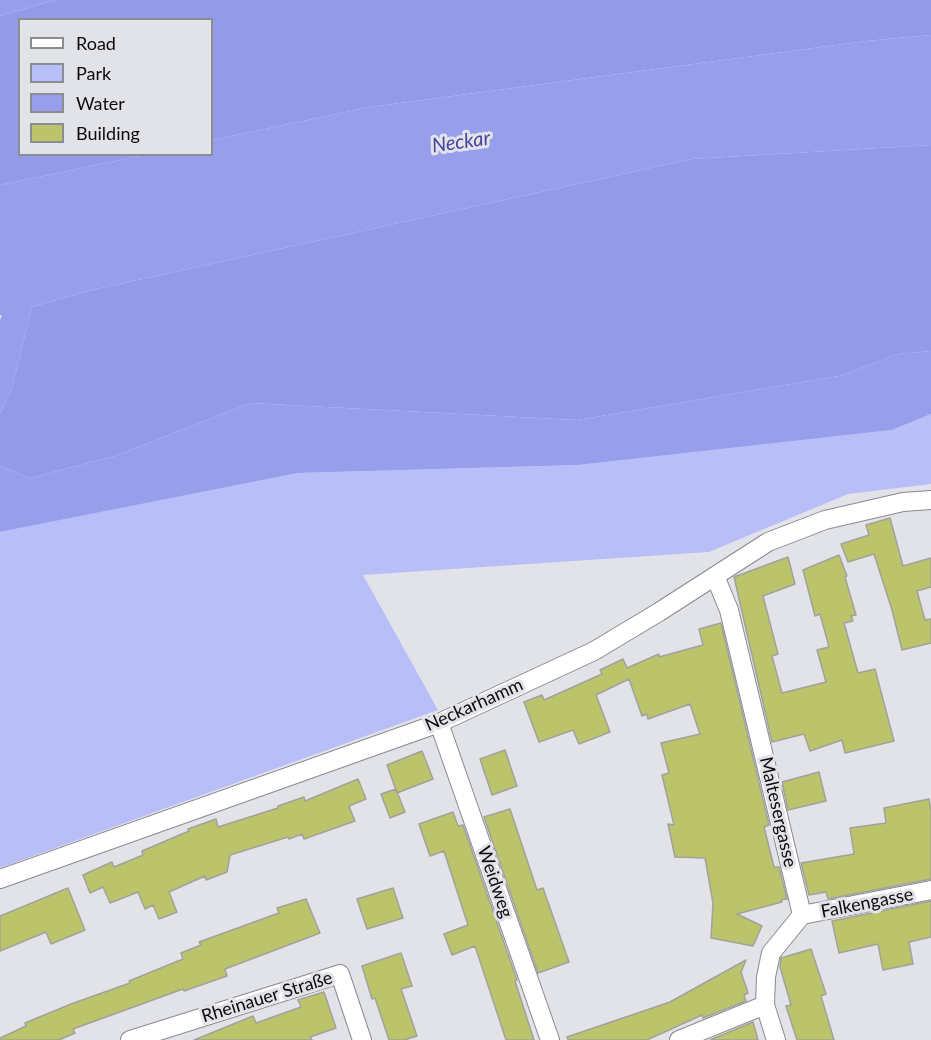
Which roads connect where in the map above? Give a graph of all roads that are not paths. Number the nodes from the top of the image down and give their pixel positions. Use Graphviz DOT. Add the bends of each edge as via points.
graph roads {
  1 [pos="931,500"];
  2 [pos="715,576"];
  3 [pos="439,723"];
  4 [pos="0,879"];
  5 [pos="931,890"];
  6 [pos="802,915"];
  7 [pos="765,1005"];
  8 [pos="130,1040"];
  9 [pos="362,1040"];
  10 [pos="550,1040"];
  11 [pos="679,1040"];
  12 [pos="776,1040"];
  1 -- 2 [label="street, Neckarhamm" via="903,502 825,520 768,543"];
  2 -- 3 [label="street, Neckarhamm" via="594,651"];
  2 -- 6 [label="street, Maltesergasse" via="729,610"];
  3 -- 4 [label="street, Neckarhamm"];
  3 -- 10 [label="street, Weidweg"];
  5 -- 6 [label="street, Falkengasse"];
  6 -- 7 [label="street" via="771,953"];
  7 -- 11 [label="street"];
  7 -- 12 [label="street"];
  8 -- 9 [label="street, Rheinauer Straße" via="339,974"];
}
